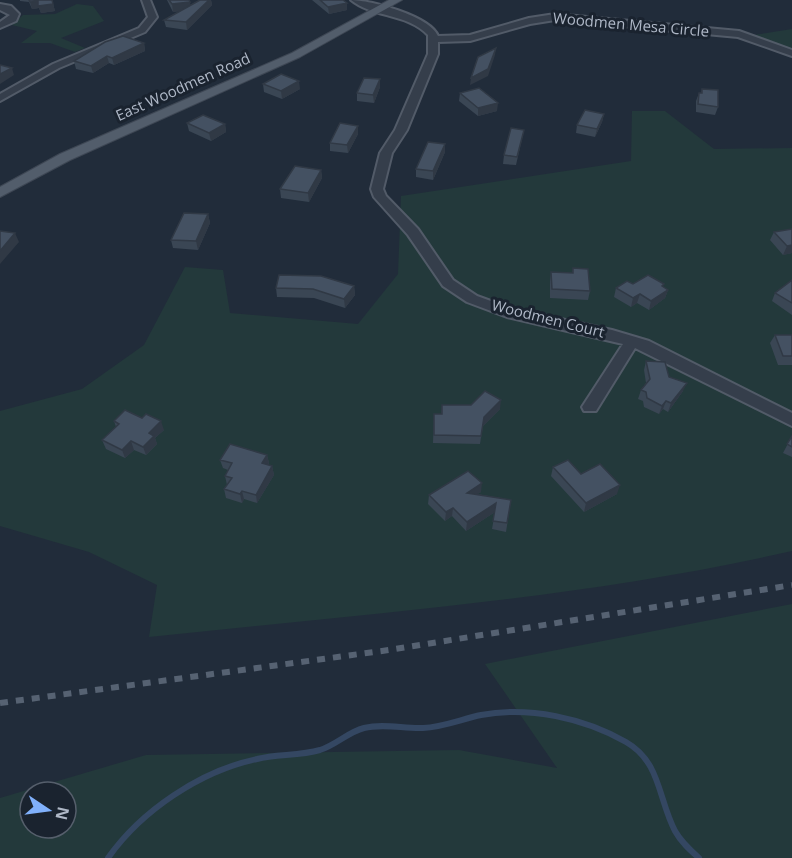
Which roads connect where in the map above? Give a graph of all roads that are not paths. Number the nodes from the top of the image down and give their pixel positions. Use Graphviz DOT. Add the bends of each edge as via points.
graph roads {
  1 [pos="146,0"];
  2 [pos="355,0"];
  3 [pos="397,0"];
  4 [pos="1,3"];
  5 [pos="379,10"];
  6 [pos="0,25"];
  7 [pos="435,39"];
  8 [pos="792,53"];
  9 [pos="0,98"];
  10 [pos="0,194"];
  11 [pos="632,341"];
  12 [pos="590,407"];
  13 [pos="792,420"];
  1 -- 9 [label="street" via="153,17 142,30 56,66"];
  2 -- 5 [label="street"];
  3 -- 5 [label="main road, East Woodmen Road"];
  4 -- 6 [label="street" via="15,14"];
  5 -- 7 [label="street" via="417,21"];
  5 -- 10 [label="main road, East Woodmen Road" via="277,64 65,157"];
  7 -- 8 [label="street, Woodmen Mesa Circle" via="470,39 555,17 739,34"];
  7 -- 11 [label="street, Woodmen Court" via="422,83 386,153 377,182 380,197 413,232 448,283 472,299 507,312"];
  11 -- 12 [label="street"];
  11 -- 13 [label="street, Woodmen Court"];
}
